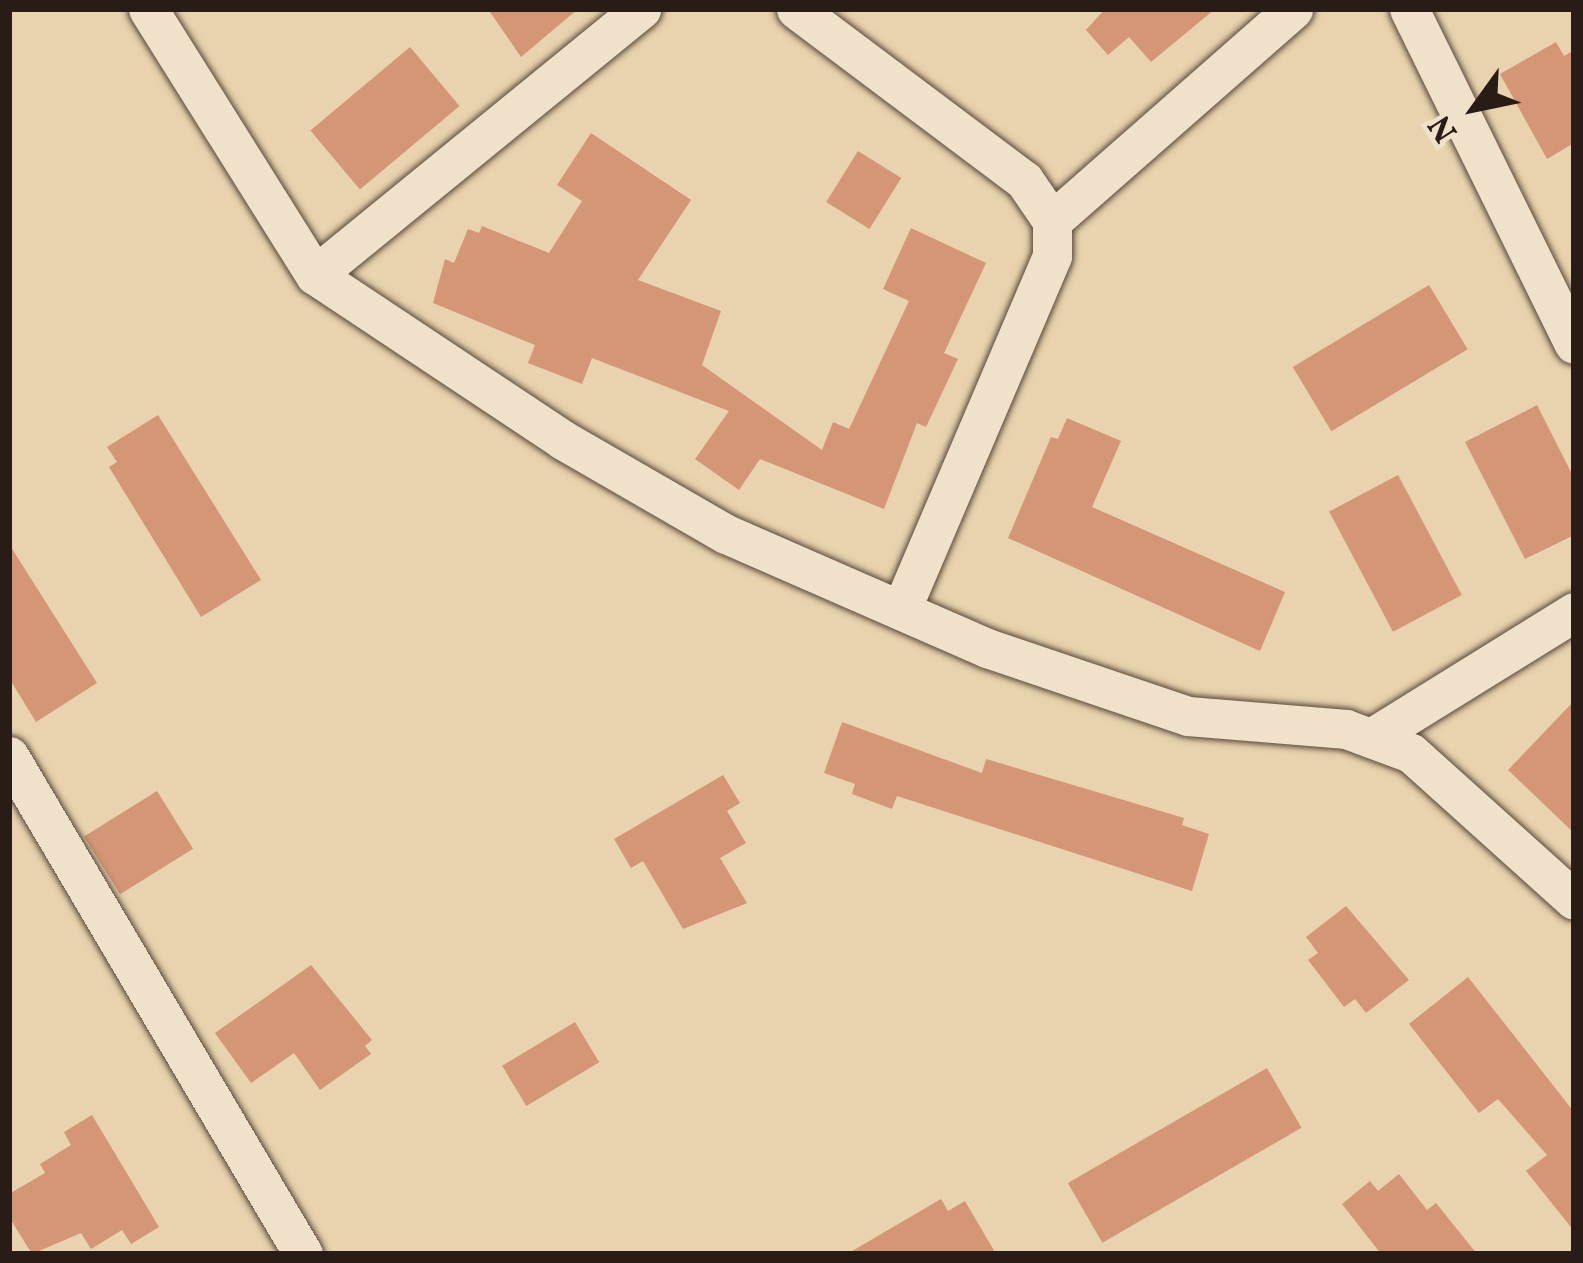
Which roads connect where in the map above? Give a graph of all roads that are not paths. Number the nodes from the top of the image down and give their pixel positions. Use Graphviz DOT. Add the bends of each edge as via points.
graph roads {
  1 [pos="148,9"];
  2 [pos="641,9"];
  3 [pos="796,9"];
  4 [pos="1293,9"];
  5 [pos="1409,9"];
  6 [pos="1052,221"];
  7 [pos="315,275"];
  8 [pos="1574,344"];
  9 [pos="901,610"];
  10 [pos="1574,612"];
  11 [pos="1371,738"];
  12 [pos="9,756"];
  13 [pos="1574,900"];
  14 [pos="303,1254"];
  1 -- 7 [label="street"];
  2 -- 7 [label="street"];
  3 -- 6 [label="street" via="1024,180"];
  4 -- 6 [label="street"];
  5 -- 8 [label="street"];
  6 -- 9 [label="street" via="1052,256"];
  7 -- 9 [label="street" via="726,534"];
  9 -- 11 [label="street" via="1188,716 1346,728"];
  10 -- 11 [label="street"];
  11 -- 13 [label="street" via="1411,753"];
  12 -- 14 [label="street"];
}
